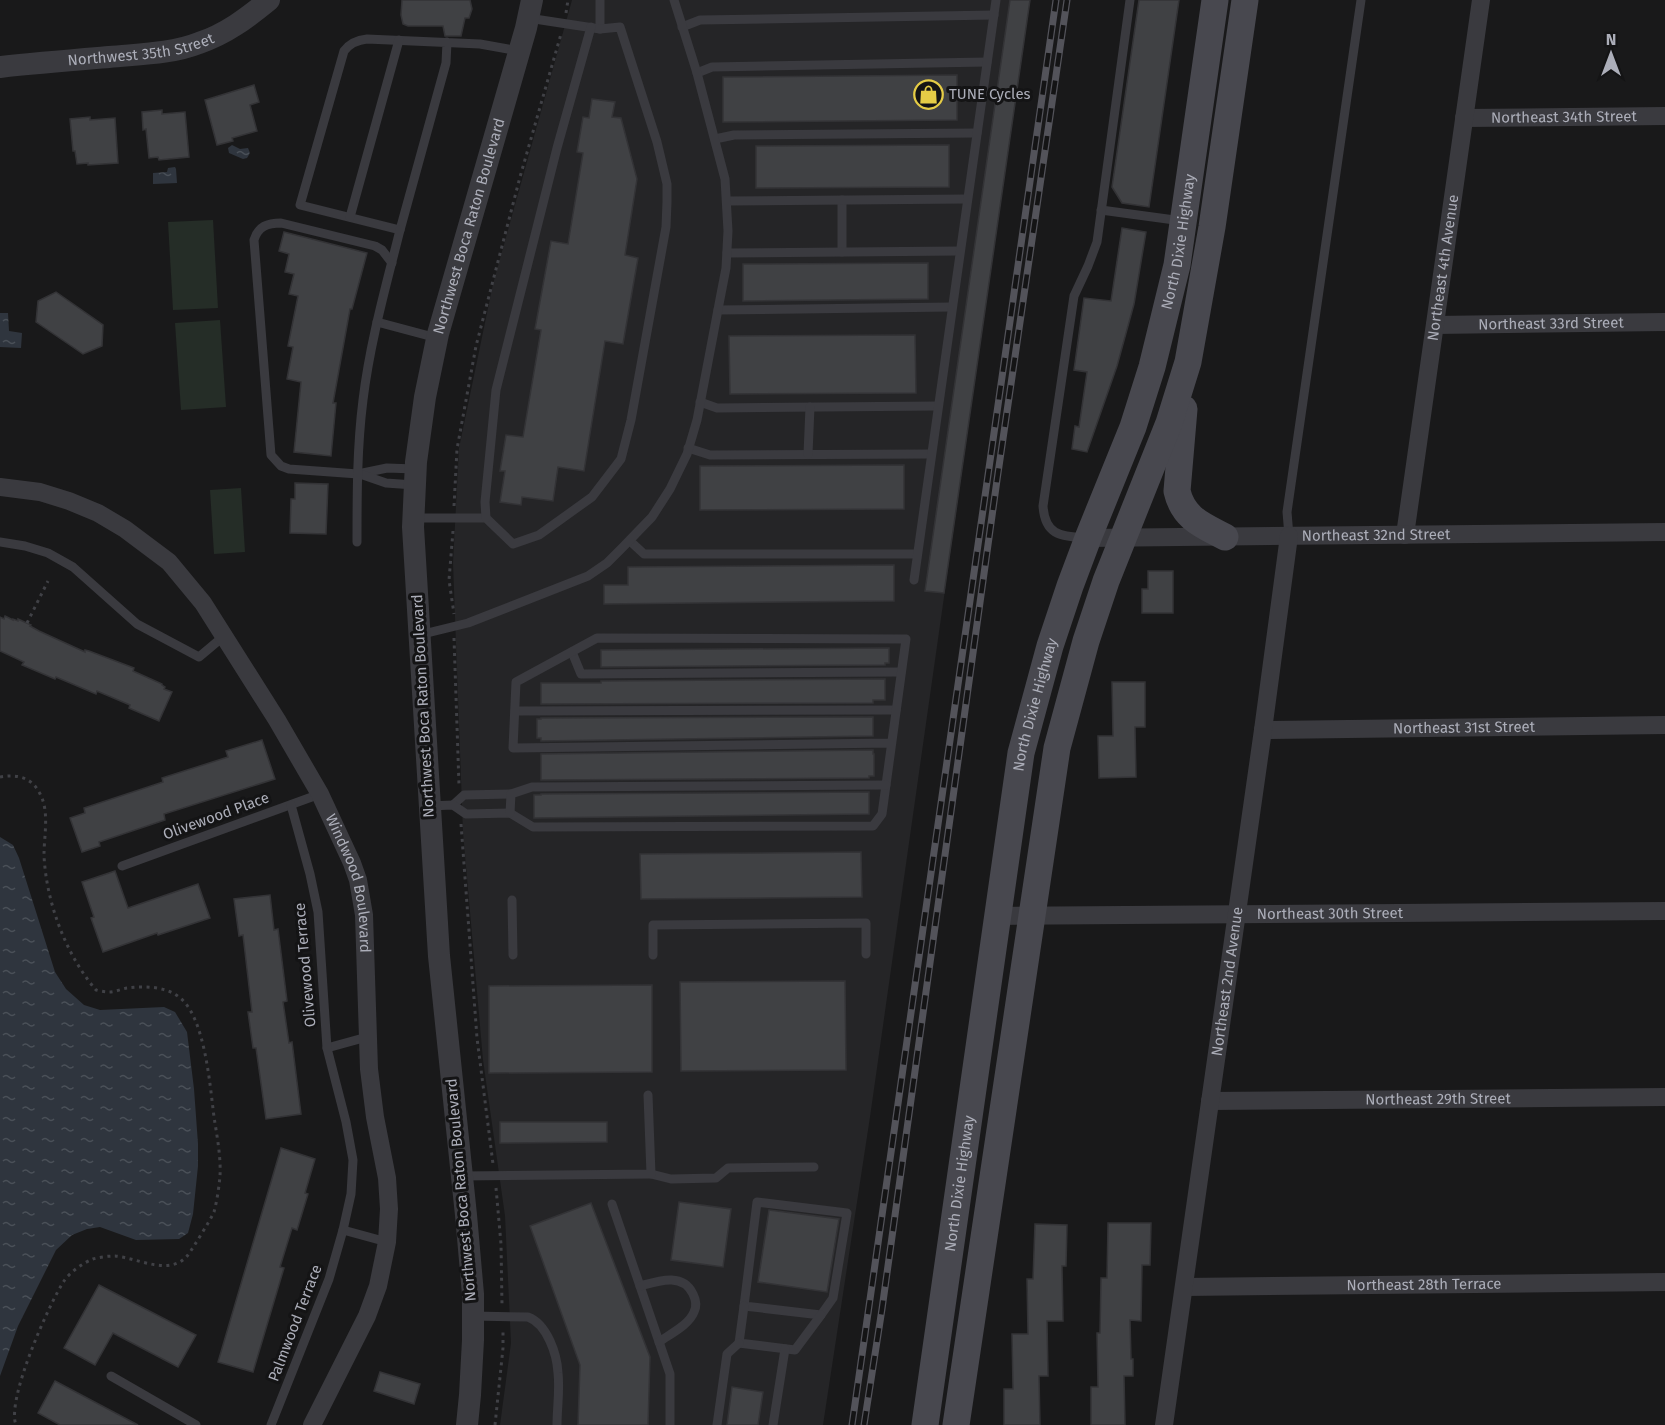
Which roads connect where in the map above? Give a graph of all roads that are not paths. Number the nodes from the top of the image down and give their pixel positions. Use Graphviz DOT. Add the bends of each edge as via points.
graph roads {
  1 [pos="269,0"];
  2 [pos="600,0"];
  3 [pos="674,0"];
  4 [pos="996,0"];
  5 [pos="1130,0"];
  6 [pos="1215,0"];
  7 [pos="1245,0"];
  8 [pos="1360,0"];
  9 [pos="1481,0"];
  10 [pos="530,9"];
  11 [pos="994,15"];
  12 [pos="682,27"];
  13 [pos="595,28"];
  14 [pos="399,40"];
  15 [pos="447,42"];
  16 [pos="519,51"];
  17 [pos="987,62"];
  18 [pos="0,67"];
  19 [pos="697,73"];
  20 [pos="1665,116"];
  21 [pos="1464,118"];
  22 [pos="977,133"];
  23 [pos="715,139"];
  24 [pos="842,200"];
  25 [pos="967,200"];
  26 [pos="727,201"];
  27 [pos="1101,210"];
  28 [pos="350,218"];
  29 [pos="1183,221"];
  30 [pos="400,230"];
  31 [pos="960,251"];
  32 [pos="842,252"];
  33 [pos="727,253"];
  34 [pos="392,263"];
  35 [pos="952,307"];
  36 [pos="718,310"];
  37 [pos="377,322"];
  38 [pos="1665,322"];
  39 [pos="1435,325"];
  40 [pos="437,338"];
  41 [pos="1188,362"];
  42 [pos="700,402"];
  43 [pos="938,406"];
  44 [pos="810,407"];
  45 [pos="688,448"];
  46 [pos="808,454"];
  47 [pos="931,454"];
  48 [pos="357,474"];
  49 [pos="416,477"];
  50 [pos="0,487"];
  51 [pos="413,518"];
  52 [pos="486,518"];
  53 [pos="1665,532"];
  54 [pos="1405,535"];
  55 [pos="1289,536"];
  56 [pos="1224,537"];
  57 [pos="1088,538"];
  58 [pos="1122,538"];
  59 [pos="630,541"];
  60 [pos="0,542"];
  61 [pos="357,542"];
  62 [pos="917,554"];
  63 [pos="914,580"];
  64 [pos="419,635"];
  65 [pos="224,636"];
  66 [pos="572,652"];
  67 [pos="901,672"];
  68 [pos="896,710"];
  69 [pos="514,711"];
  70 [pos="1665,725"];
  71 [pos="1263,730"];
  72 [pos="891,743"];
  73 [pos="886,785"];
  74 [pos="320,794"];
  75 [pos="511,794"];
  76 [pos="291,804"];
  77 [pos="458,804"];
  78 [pos="429,806"];
  79 [pos="510,813"];
  80 [pos="122,866"];
  81 [pos="512,900"];
  82 [pos="1665,911"];
  83 [pos="1237,915"];
  84 [pos="996,916"];
  85 [pos="1032,917"];
  86 [pos="866,954"];
  87 [pos="513,955"];
  88 [pos="652,955"];
  89 [pos="367,1037"];
  90 [pos="327,1048"];
  91 [pos="648,1095"];
  92 [pos="1665,1097"];
  93 [pos="1210,1101"];
  94 [pos="814,1167"];
  95 [pos="651,1174"];
  96 [pos="462,1176"];
  97 [pos="612,1204"];
  98 [pos="343,1230"];
  99 [pos="387,1242"];
  100 [pos="1665,1282"];
  101 [pos="640,1286"];
  102 [pos="1184,1287"];
  103 [pos="744,1306"];
  104 [pos="821,1315"];
  105 [pos="472,1316"];
  106 [pos="659,1342"];
  107 [pos="739,1343"];
  108 [pos="785,1349"];
  109 [pos="111,1376"];
  110 [pos="196,1425"];
  111 [pos="271,1425"];
  112 [pos="312,1425"];
  113 [pos="467,1425"];
  114 [pos="557,1425"];
  115 [pos="670,1425"];
  116 [pos="717,1425"];
  117 [pos="772,1425"];
  118 [pos="924,1425"];
  119 [pos="956,1425"];
  120 [pos="1164,1425"];
  1 -- 18 [label="street, Northwest 35th Street" via="232,29 186,48"];
  2 -- 13 [label="lane"];
  3 -- 12 [label="lane"];
  4 -- 11 [label="lane"];
  5 -- 27 [label="lane"];
  6 -- 29 [label="main road, North Dixie Highway"];
  7 -- 41 [label="main road, North Dixie Highway"];
  8 -- 55 [label="lane" via="1287,512"];
  9 -- 21 [label="street, Northeast 4th Avenue"];
  10 -- 13 [label="lane" via="564,24"];
  10 -- 16 [label="street, Northwest Boca Raton Boulevard"];
  11 -- 12 [label="lane" via="700,20"];
  11 -- 17 [label="lane"];
  12 -- 19 [label="lane"];
  13 -- 52 [label="lane" via="557,148 496,390"];
  13 -- 52 [label="lane" via="620,27 667,184 666,226 631,420 621,459 592,497 539,535 513,544"];
  14 -- 15 [label="lane"];
  14 -- 28 [label="lane"];
  14 -- 28 [label="lane" via="359,40 344,51 300,205"];
  15 -- 16 [label="lane"];
  15 -- 30 [label="lane" via="446,63"];
  16 -- 40 [label="street, Northwest Boca Raton Boulevard"];
  17 -- 19 [label="lane" via="712,67"];
  17 -- 22 [label="lane"];
  19 -- 23 [label="lane"];
  20 -- 21 [label="street, Northeast 34th Street"];
  21 -- 39 [label="street, Northeast 4th Avenue"];
  22 -- 23 [label="lane" via="734,135"];
  22 -- 25 [label="lane"];
  23 -- 26 [label="lane"];
  24 -- 25 [label="lane"];
  24 -- 26 [label="lane"];
  24 -- 32 [label="lane"];
  25 -- 31 [label="lane"];
  26 -- 33 [label="lane"];
  27 -- 29 [label="lane"];
  27 -- 57 [label="lane" via="1097,242 1074,296 1043,506 1050,528 1066,536"];
  28 -- 30 [label="lane"];
  29 -- 57 [label="main road, North Dixie Highway" via="1177,265 1152,367 1133,427"];
  30 -- 34 [label="lane"];
  31 -- 32 [label="lane"];
  31 -- 35 [label="lane"];
  32 -- 33 [label="lane"];
  33 -- 36 [label="lane"];
  34 -- 37 [label="lane"];
  34 -- 48 [label="lane" via="375,246 281,223 263,226 254,240 271,455 290,470"];
  35 -- 36 [label="lane"];
  35 -- 43 [label="lane"];
  36 -- 42 [label="lane"];
  37 -- 40 [label="lane"];
  37 -- 48 [label="lane" via="363,399"];
  38 -- 39 [label="street, Northeast 33rd Street"];
  39 -- 54 [label="street, Northeast 4th Avenue"];
  40 -- 49 [label="street, Northwest Boca Raton Boulevard" via="424,397"];
  41 -- 56 [label="main road" via="1179,502 1200,525"];
  41 -- 58 [label="main road, North Dixie Highway" via="1169,423"];
  42 -- 44 [label="lane" via="717,408"];
  42 -- 45 [label="lane"];
  43 -- 44 [label="lane"];
  43 -- 47 [label="lane"];
  44 -- 46 [label="lane"];
  45 -- 46 [label="lane" via="710,455"];
  45 -- 59 [label="lane" via="670,489"];
  46 -- 47 [label="lane"];
  47 -- 62 [label="lane"];
  48 -- 49 [label="lane" via="386,483"];
  48 -- 49 [label="lane" via="387,468"];
  48 -- 61 [label="lane"];
  49 -- 51 [label="street, Northwest Boca Raton Boulevard"];
  50 -- 65 [label="street, Windwood Boulevard" via="40,492 69,501 125,529 169,562"];
  51 -- 52 [label="lane"];
  51 -- 64 [label="street, Northwest Boca Raton Boulevard"];
  53 -- 54 [label="street, Northeast 32nd Street"];
  54 -- 55 [label="street, Northeast 32nd Street"];
  55 -- 56 [label="street, Northeast 32nd Street"];
  55 -- 71 [label="street, Northeast 2nd Avenue"];
  56 -- 58 [label="street, Northeast 32nd Street"];
  57 -- 58 [label="street, Northeast 32nd Street"];
  57 -- 84 [label="main road, North Dixie Highway" via="1050,646 1021,753"];
  58 -- 85 [label="main road, North Dixie Highway" via="1086,641 1057,748"];
  59 -- 62 [label="lane" via="644,554"];
  59 -- 64 [label="lane" via="588,576 468,623"];
  60 -- 65 [label="lane" via="48,553 73,567 137,624 200,657"];
  62 -- 63 [label="lane"];
  64 -- 78 [label="street, Northwest Boca Raton Boulevard"];
  65 -- 74 [label="street, Windwood Boulevard"];
  66 -- 67 [label="lane" via="581,674"];
  66 -- 67 [label="lane" via="597,638 906,639"];
  66 -- 69 [label="lane" via="516,682"];
  67 -- 68 [label="lane"];
  68 -- 69 [label="lane"];
  68 -- 72 [label="lane"];
  69 -- 72 [label="lane" via="513,748"];
  70 -- 71 [label="street, Northeast 31st Street"];
  71 -- 83 [label="street, Northeast 2nd Avenue"];
  72 -- 73 [label="lane"];
  73 -- 75 [label="lane" via="532,787"];
  73 -- 79 [label="lane" via="882,814 873,826 533,827"];
  74 -- 76 [label="lane, Olivewood Place"];
  74 -- 89 [label="street, Windwood Boulevard" via="352,863 362,897"];
  75 -- 77 [label="lane" via="464,795"];
  75 -- 79 [label="lane"];
  76 -- 80 [label="lane, Olivewood Place"];
  76 -- 90 [label="lane, Olivewood Terrace" via="318,912"];
  77 -- 78 [label="lane"];
  77 -- 79 [label="lane" via="466,814"];
  78 -- 96 [label="street, Northwest Boca Raton Boulevard" via="439,956"];
  81 -- 87 [label="lane"];
  82 -- 83 [label="street, Northeast 30th Street"];
  83 -- 85 [label="street, Northeast 30th Street"];
  83 -- 93 [label="street, Northeast 2nd Avenue"];
  84 -- 85 [label="street, Northeast 30th Street"];
  84 -- 118 [label="main road, North Dixie Highway"];
  85 -- 119 [label="main road, North Dixie Highway"];
  86 -- 88 [label="lane" via="866,923 653,925"];
  89 -- 90 [label="lane"];
  89 -- 99 [label="street, Windwood Boulevard" via="375,1117 387,1178"];
  90 -- 98 [label="lane, Palmwood Terrace" via="353,1160"];
  91 -- 95 [label="lane"];
  92 -- 93 [label="street, Northeast 29th Street"];
  93 -- 102 [label="street, Northeast 2nd Avenue"];
  94 -- 95 [label="lane" via="728,1168 716,1178 671,1179"];
  95 -- 96 [label="lane"];
  96 -- 105 [label="street, Northwest Boca Raton Boulevard"];
  97 -- 101 [label="lane"];
  98 -- 99 [label="lane"];
  98 -- 111 [label="lane, Palmwood Terrace" via="329,1279"];
  99 -- 112 [label="street, Windwood Boulevard" via="367,1316"];
  100 -- 102 [label="street, Northeast 28th Terrace"];
  101 -- 106 [label="lane"];
  101 -- 106 [label="lane" via="666,1279 680,1281 690,1287 696,1300 687,1322"];
  102 -- 120 [label="street, Northeast 2nd Avenue"];
  103 -- 104 [label="lane"];
  103 -- 104 [label="lane" via="757,1202 847,1214 833,1298"];
  103 -- 107 [label="lane"];
  104 -- 108 [label="lane" via="795,1350"];
  105 -- 113 [label="street, Northwest Boca Raton Boulevard"];
  105 -- 114 [label="lane" via="528,1317 547,1334 557,1362"];
  106 -- 115 [label="lane" via="670,1374"];
  107 -- 108 [label="lane"];
  107 -- 116 [label="lane" via="727,1354"];
  108 -- 117 [label="lane"];
  109 -- 110 [label="lane"];
}
